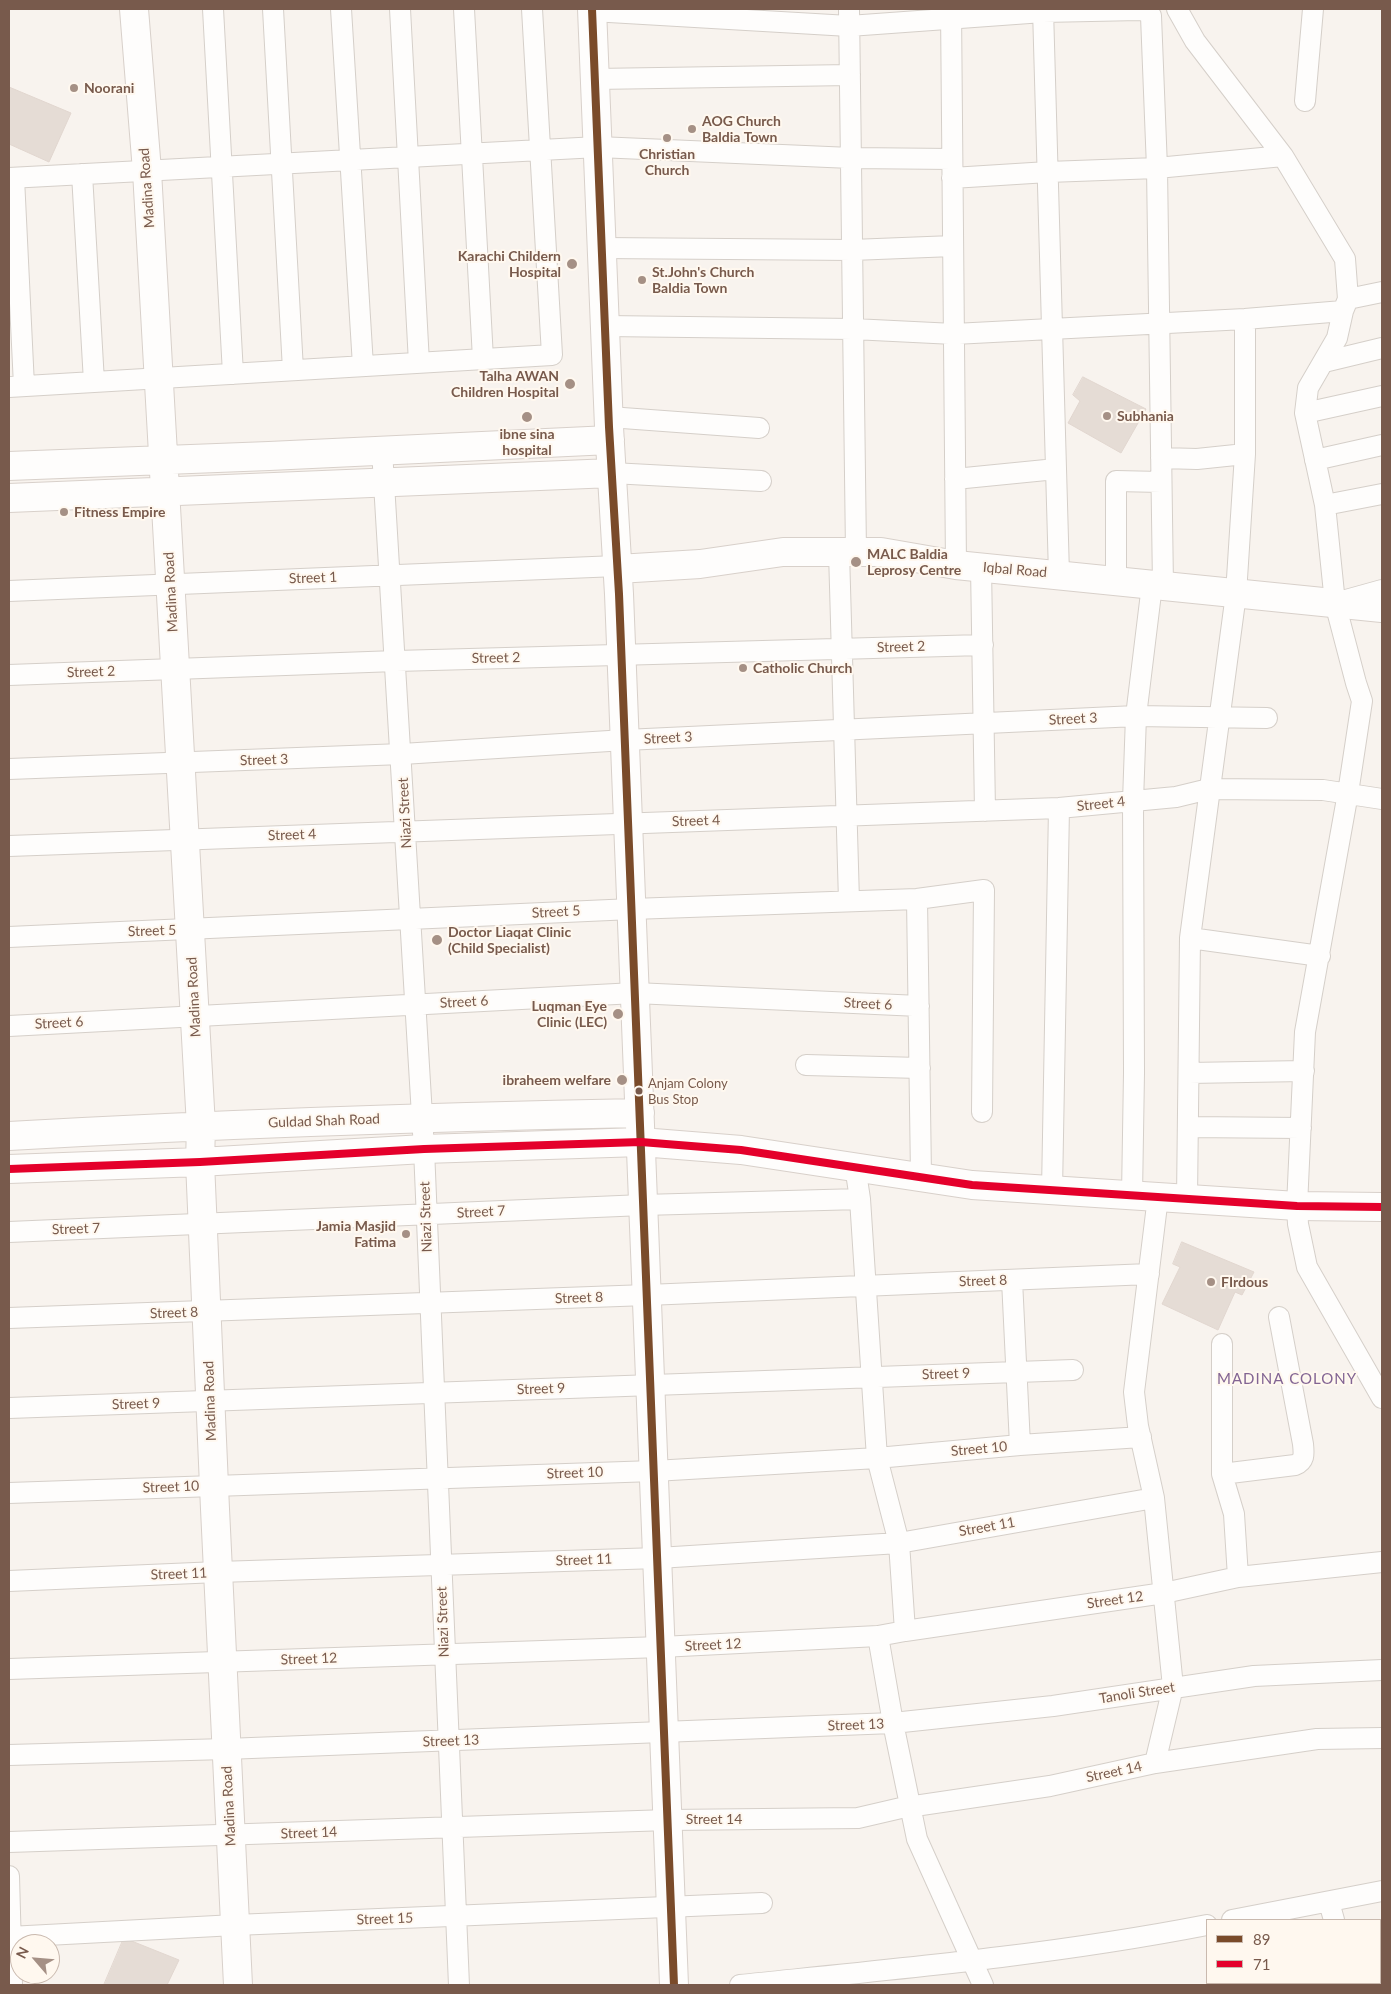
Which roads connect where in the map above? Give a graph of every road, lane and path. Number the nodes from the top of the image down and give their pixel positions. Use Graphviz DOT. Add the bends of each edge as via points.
graph roads {
  1 [pos="134,9"];
  2 [pos="213,9"];
  3 [pos="273,9"];
  4 [pos="341,9"];
  5 [pos="400,9"];
  6 [pos="464,9"];
  7 [pos="532,9"];
  8 [pos="1178,9"];
  9 [pos="1313,9"];
  10 [pos="592,10"];
  11 [pos="1043,10"];
  12 [pos="1146,10"];
  13 [pos="951,14"];
  14 [pos="849,17"];
  15 [pos="850,75"];
  16 [pos="595,79"];
  17 [pos="1304,100"];
  18 [pos="598,147"];
  19 [pos="540,150"];
  20 [pos="472,153"];
  21 [pos="1283,156"];
  22 [pos="408,157"];
  23 [pos="851,158"];
  24 [pos="350,160"];
  25 [pos="282,163"];
  26 [pos="221,167"];
  27 [pos="1157,168"];
  28 [pos="952,169"];
  29 [pos="147,171"];
  30 [pos="1048,172"];
  31 [pos="82,174"];
  32 [pos="11,178"];
  33 [pos="953,246"];
  34 [pos="602,248"];
  35 [pos="852,250"];
  36 [pos="1382,292"];
  37 [pos="1346,305"];
  38 [pos="1245,319"];
  39 [pos="1160,323"];
  40 [pos="605,326"];
  41 [pos="1052,328"];
  42 [pos="853,330"];
  43 [pos="954,334"];
  44 [pos="1382,348"];
  45 [pos="483,359"];
  46 [pos="1324,362"];
  47 [pos="419,363"];
  48 [pos="363,366"];
  49 [pos="292,370"];
  50 [pos="233,374"];
  51 [pos="158,378"];
  52 [pos="94,382"];
  53 [pos="16,386"];
  54 [pos="1382,396"];
  55 [pos="1306,413"];
  56 [pos="610,428"];
  57 [pos="759,428"];
  58 [pos="1382,445"];
  59 [pos="382,450"];
  60 [pos="1245,454"];
  61 [pos="1161,458"];
  62 [pos="163,460"];
  63 [pos="1315,460"];
  64 [pos="9,466"];
  65 [pos="1056,469"];
  66 [pos="612,473"];
  67 [pos="955,479"];
  68 [pos="761,481"];
  69 [pos="385,482"];
  70 [pos="1161,482"];
  71 [pos="166,491"];
  72 [pos="1382,494"];
  73 [pos="9,498"];
  74 [pos="1325,505"];
  75 [pos="847,552"];
  76 [pos="968,566"];
  77 [pos="618,567"];
  78 [pos="1058,574"];
  79 [pos="390,575"];
  80 [pos="1116,580"];
  81 [pos="171,584"];
  82 [pos="1157,585"];
  83 [pos="1382,590"];
  84 [pos="9,591"];
  85 [pos="1236,594"];
  86 [pos="1335,603"];
  87 [pos="1382,608"];
  88 [pos="983,645"];
  89 [pos="842,649"];
  90 [pos="621,655"];
  91 [pos="396,661"];
  92 [pos="176,669"];
  93 [pos="9,675"];
  94 [pos="1136,716"];
  95 [pos="1220,717"];
  96 [pos="1267,718"];
  97 [pos="984,724"];
  98 [pos="844,730"];
  99 [pos="625,740"];
  100 [pos="402,754"];
  101 [pos="181,762"];
  102 [pos="9,769"];
  103 [pos="1209,789"];
  104 [pos="1348,793"];
  105 [pos="1382,799"];
  106 [pos="1133,801"];
  107 [pos="1059,808"];
  108 [pos="985,811"];
  109 [pos="846,816"];
  110 [pos="628,824"];
  111 [pos="406,830"];
  112 [pos="185,839"];
  113 [pos="9,846"];
  114 [pos="917,899"];
  115 [pos="849,901"];
  116 [pos="632,909"];
  117 [pos="410,920"];
  118 [pos="190,929"];
  119 [pos="9,937"];
  120 [pos="1190,938"];
  121 [pos="1320,956"];
  122 [pos="635,993"];
  123 [pos="415,1005"];
  124 [pos="919,1006"];
  125 [pos="195,1016"];
  126 [pos="9,1026"];
  127 [pos="806,1065"];
  128 [pos="920,1068"];
  129 [pos="1304,1071"];
  130 [pos="1189,1073"];
  131 [pos="982,1112"];
  132 [pos="640,1113"];
  133 [pos="421,1118"];
  134 [pos="202,1126"];
  135 [pos="1188,1127"];
  136 [pos="1301,1128"];
  137 [pos="9,1136"];
  138 [pos="641,1142"];
  139 [pos="424,1149"];
  140 [pos="200,1162"];
  141 [pos="856,1166"];
  142 [pos="9,1169"];
  143 [pos="921,1176"];
  144 [pos="1052,1190"];
  145 [pos="1145,1196"];
  146 [pos="860,1199"];
  147 [pos="1187,1199"];
  148 [pos="643,1205"];
  149 [pos="1297,1206"];
  150 [pos="1382,1207"];
  151 [pos="426,1214"];
  152 [pos="203,1224"];
  153 [pos="9,1232"];
  154 [pos="1148,1274"];
  155 [pos="1012,1280"];
  156 [pos="865,1286"];
  157 [pos="647,1295"];
  158 [pos="430,1303"];
  159 [pos="206,1312"];
  160 [pos="1279,1317"];
  161 [pos="9,1318"];
  162 [pos="1222,1344"];
  163 [pos="1073,1370"];
  164 [pos="1016,1372"];
  165 [pos="871,1377"];
  166 [pos="651,1385"];
  167 [pos="434,1393"];
  168 [pos="1382,1398"];
  169 [pos="210,1401"];
  170 [pos="9,1408"];
  171 [pos="1141,1437"];
  172 [pos="1020,1445"];
  173 [pos="877,1458"];
  174 [pos="654,1471"];
  175 [pos="1222,1474"];
  176 [pos="437,1478"];
  177 [pos="214,1486"];
  178 [pos="9,1493"];
  179 [pos="1154,1498"];
  180 [pos="899,1543"];
  181 [pos="658,1558"];
  182 [pos="1382,1562"];
  183 [pos="441,1565"];
  184 [pos="218,1572"];
  185 [pos="1238,1577"];
  186 [pos="9,1581"];
  187 [pos="1164,1593"];
  188 [pos="905,1631"];
  189 [pos="878,1636"];
  190 [pos="661,1647"];
  191 [pos="445,1654"];
  192 [pos="222,1662"];
  193 [pos="9,1669"];
  194 [pos="1382,1670"];
  195 [pos="1173,1687"];
  196 [pos="893,1724"];
  197 [pos="665,1733"];
  198 [pos="1382,1738"];
  199 [pos="448,1741"];
  200 [pos="226,1749"];
  201 [pos="9,1755"];
  202 [pos="1155,1763"];
  203 [pos="912,1808"];
  204 [pos="668,1820"];
  205 [pos="452,1828"];
  206 [pos="230,1836"];
  207 [pos="9,1842"];
  208 [pos="9,1876"];
  209 [pos="1382,1891"];
  210 [pos="762,1903"];
  211 [pos="671,1907"];
  212 [pos="1332,1911"];
  213 [pos="456,1916"];
  214 [pos="1243,1919"];
  215 [pos="235,1925"];
  216 [pos="1206,1925"];
  217 [pos="60,1934"];
  218 [pos="10,1937"];
  219 [pos="972,1960"];
  220 [pos="238,1985"];
  221 [pos="459,1985"];
  222 [pos="674,1985"];
  223 [pos="740,1985"];
  224 [pos="983,1985"];
  1 -- 29 [label="street, Madina Road"];
  2 -- 26 [label="street"];
  3 -- 25 [label="street"];
  4 -- 24 [label="street"];
  5 -- 22 [label="street"];
  6 -- 20 [label="street"];
  7 -- 19 [label="street"];
  8 -- 21 [label="street" via="1195,41"];
  9 -- 17 [label="street"];
  10 -- 14 [label="street"];
  10 -- 16 [label="street"];
  11 -- 12 [label="street"];
  11 -- 13 [label="street"];
  11 -- 30 [label="street"];
  12 -- 27 [label="street" via="1151,16"];
  13 -- 14 [label="street"];
  13 -- 28 [label="street"];
  14 -- 15 [label="street"];
  15 -- 16 [label="street"];
  15 -- 23 [label="street"];
  16 -- 18 [label="street"];
  18 -- 19 [label="street"];
  18 -- 23 [label="street"];
  18 -- 34 [label="street"];
  19 -- 20 [label="street"];
  19 -- 45 [label="street" via="552,355"];
  20 -- 22 [label="street"];
  20 -- 45 [label="street"];
  21 -- 27 [label="street"];
  21 -- 37 [label="street" via="1346,258"];
  22 -- 24 [label="street"];
  22 -- 47 [label="street"];
  23 -- 28 [label="street"];
  23 -- 35 [label="street"];
  24 -- 25 [label="street"];
  24 -- 48 [label="street"];
  25 -- 26 [label="street"];
  25 -- 49 [label="street"];
  26 -- 29 [label="street"];
  26 -- 50 [label="street"];
  27 -- 30 [label="street"];
  27 -- 39 [label="street"];
  28 -- 30 [label="street"];
  28 -- 33 [label="street"];
  29 -- 31 [label="street"];
  29 -- 51 [label="street, Madina Road"];
  30 -- 41 [label="street"];
  31 -- 32 [label="street"];
  31 -- 52 [label="street"];
  32 -- 53 [label="street"];
  33 -- 35 [label="street"];
  33 -- 43 [label="street"];
  34 -- 35 [label="street"];
  34 -- 40 [label="street"];
  35 -- 42 [label="street"];
  36 -- 37 [label="street"];
  37 -- 38 [label="street"];
  37 -- 46 [label="street" via="1337,338"];
  38 -- 39 [label="street"];
  38 -- 60 [label="street"];
  39 -- 41 [label="street"];
  39 -- 61 [label="street"];
  40 -- 42 [label="street"];
  40 -- 56 [label="street"];
  41 -- 43 [label="street"];
  41 -- 65 [label="street"];
  42 -- 43 [label="street"];
  42 -- 75 [label="street"];
  43 -- 67 [label="street"];
  44 -- 46 [label="street"];
  45 -- 47 [label="street"];
  46 -- 55 [label="street" via="1308,388"];
  47 -- 48 [label="street"];
  48 -- 49 [label="street"];
  49 -- 50 [label="street"];
  50 -- 51 [label="street"];
  51 -- 52 [label="street"];
  51 -- 62 [label="street, Madina Road"];
  52 -- 53 [label="street"];
  54 -- 55 [label="street"];
  55 -- 63 [label="street"];
  56 -- 57 [label="street"];
  56 -- 59 [label="street"];
  56 -- 66 [label="street"];
  58 -- 63 [label="street"];
  59 -- 62 [label="street"];
  59 -- 69 [label="street, Niazi Street"];
  60 -- 61 [label="street" via="1196,459"];
  60 -- 85 [label="street"];
  61 -- 70 [label="street"];
  62 -- 64 [label="street"];
  62 -- 71 [label="street, Madina Road"];
  63 -- 74 [label="street"];
  65 -- 67 [label="street"];
  65 -- 78 [label="street"];
  66 -- 68 [label="street"];
  66 -- 69 [label="street"];
  66 -- 77 [label="street"];
  67 -- 76 [label="street"];
  69 -- 71 [label="street"];
  69 -- 79 [label="street, Niazi Street"];
  70 -- 80 [label="street" via="1116,481"];
  70 -- 82 [label="street"];
  71 -- 73 [label="street"];
  71 -- 81 [label="street, Madina Road"];
  72 -- 74 [label="street"];
  74 -- 86 [label="street"];
  75 -- 76 [label="street, Iqbal Road" via="881,552"];
  75 -- 77 [label="street, Iqbal Road" via="783,552 700,564"];
  75 -- 89 [label="street"];
  76 -- 78 [label="street, Iqbal Road"];
  76 -- 88 [label="street"];
  77 -- 79 [label="street, Street 1"];
  77 -- 90 [label="street"];
  78 -- 80 [label="street, Iqbal Road"];
  79 -- 81 [label="street, Street 1"];
  79 -- 91 [label="street, Niazi Street"];
  80 -- 82 [label="street, Iqbal Road"];
  81 -- 84 [label="street, Street 1"];
  81 -- 92 [label="street, Madina Road"];
  82 -- 85 [label="street, Iqbal Road"];
  82 -- 94 [label="street"];
  83 -- 86 [label="street"];
  85 -- 86 [label="street, Iqbal Road"];
  85 -- 95 [label="street"];
  86 -- 87 [label="street, Iqbal Road"];
  86 -- 104 [label="street" via="1362,701"];
  88 -- 89 [label="street, Street 2"];
  88 -- 97 [label="street"];
  89 -- 90 [label="street, Street 2"];
  89 -- 98 [label="street"];
  90 -- 91 [label="street, Street 2"];
  90 -- 99 [label="street"];
  91 -- 92 [label="street, Street 2"];
  91 -- 100 [label="street, Niazi Street"];
  92 -- 93 [label="street, Street 2"];
  92 -- 101 [label="street, Madina Road"];
  94 -- 95 [label="street, Street 3"];
  94 -- 97 [label="street, Street 3"];
  94 -- 106 [label="street"];
  95 -- 96 [label="street, Street 3"];
  95 -- 103 [label="street"];
  97 -- 98 [label="street, Street 3"];
  97 -- 108 [label="street"];
  98 -- 99 [label="street, Street 3"];
  98 -- 109 [label="street"];
  99 -- 100 [label="street, Street 3"];
  99 -- 110 [label="street"];
  100 -- 101 [label="street, Street 3"];
  100 -- 111 [label="street, Niazi Street"];
  101 -- 102 [label="street, Street 3"];
  101 -- 112 [label="street, Madina Road"];
  103 -- 104 [label="street, Street 4"];
  103 -- 106 [label="street, Street 4" via="1176,797"];
  103 -- 120 [label="street"];
  104 -- 105 [label="street, Street 4"];
  104 -- 121 [label="street"];
  106 -- 107 [label="street, Street 4"];
  106 -- 145 [label="street" via="1134,1073"];
  107 -- 108 [label="street, Street 4"];
  107 -- 144 [label="street"];
  108 -- 109 [label="street, Street 4"];
  109 -- 110 [label="street, Street 4"];
  109 -- 115 [label="street"];
  110 -- 111 [label="street, Street 4"];
  110 -- 116 [label="street"];
  111 -- 112 [label="street, Street 4"];
  111 -- 117 [label="street, Niazi Street"];
  112 -- 113 [label="street, Street 4"];
  112 -- 118 [label="street, Madina Road"];
  114 -- 115 [label="street, Street 5"];
  114 -- 124 [label="street"];
  114 -- 131 [label="street, Street 5" via="984,890"];
  115 -- 116 [label="street, Street 5"];
  116 -- 117 [label="street, Street 5"];
  116 -- 122 [label="street"];
  117 -- 118 [label="street, Street 5"];
  117 -- 123 [label="street, Niazi Street"];
  118 -- 119 [label="street, Street 5"];
  118 -- 125 [label="street, Madina Road"];
  120 -- 121 [label="street"];
  120 -- 130 [label="street"];
  121 -- 129 [label="street" via="1305,1032"];
  122 -- 123 [label="street, Street 6"];
  122 -- 124 [label="street, Street 6"];
  122 -- 132 [label="street"];
  123 -- 125 [label="street, Street 6"];
  123 -- 133 [label="street, Niazi Street"];
  124 -- 128 [label="street"];
  125 -- 126 [label="street, Street 6"];
  125 -- 134 [label="street, Madina Road"];
  127 -- 128 [label="street"];
  128 -- 143 [label="street"];
  129 -- 130 [label="street"];
  129 -- 136 [label="street"];
  130 -- 135 [label="street"];
  132 -- 133 [label="street, Guldad Shah Road"];
  132 -- 138 [label="street"];
  133 -- 134 [label="street, Guldad Shah Road"];
  133 -- 139 [label="street, Niazi Street"];
  134 -- 137 [label="street, Guldad Shah Road"];
  134 -- 140 [label="street, Madina Road"];
  135 -- 136 [label="street"];
  135 -- 147 [label="street"];
  136 -- 149 [label="street"];
  138 -- 139 [label="street"];
  138 -- 141 [label="street" via="741,1150"];
  138 -- 148 [label="street"];
  139 -- 140 [label="street"];
  139 -- 151 [label="street, Niazi Street"];
  140 -- 142 [label="street"];
  140 -- 152 [label="street, Madina Road"];
  141 -- 143 [label="street"];
  141 -- 146 [label="street"];
  143 -- 144 [label="street" via="972,1185"];
  144 -- 145 [label="street"];
  145 -- 147 [label="street"];
  145 -- 154 [label="street"];
  146 -- 148 [label="street, Street 7"];
  146 -- 156 [label="street"];
  147 -- 149 [label="street"];
  148 -- 151 [label="street, Street 7"];
  148 -- 157 [label="street"];
  149 -- 150 [label="street"];
  149 -- 168 [label="street" via="1307,1267"];
  151 -- 152 [label="street, Street 7"];
  151 -- 158 [label="street, Niazi Street"];
  152 -- 153 [label="street, Street 7"];
  152 -- 159 [label="street, Madina Road"];
  154 -- 155 [label="street, Street 8"];
  154 -- 171 [label="street" via="1134,1392"];
  155 -- 156 [label="street, Street 8"];
  155 -- 164 [label="street"];
  156 -- 157 [label="street, Street 8"];
  156 -- 165 [label="street"];
  157 -- 158 [label="street, Street 8"];
  157 -- 166 [label="street"];
  158 -- 159 [label="street, Street 8"];
  158 -- 167 [label="street, Niazi Street"];
  159 -- 161 [label="street, Street 8"];
  159 -- 169 [label="street, Madina Road"];
  160 -- 175 [label="street" via="1304,1458 1295,1465"];
  162 -- 175 [label="street"];
  163 -- 164 [label="street, Street 9"];
  164 -- 165 [label="street, Street 9"];
  164 -- 172 [label="street"];
  165 -- 166 [label="street, Street 9"];
  165 -- 173 [label="street"];
  166 -- 167 [label="street, Street 9"];
  166 -- 174 [label="street"];
  167 -- 169 [label="street, Street 9"];
  167 -- 176 [label="street, Niazi Street"];
  169 -- 170 [label="street, Street 9"];
  169 -- 177 [label="street, Madina Road"];
  171 -- 172 [label="street, Street 10"];
  171 -- 179 [label="street"];
  172 -- 173 [label="street, Street 10"];
  173 -- 174 [label="street, Street 10"];
  173 -- 180 [label="street"];
  174 -- 176 [label="street, Street 10"];
  174 -- 181 [label="street"];
  175 -- 185 [label="street" via="1234,1514"];
  176 -- 177 [label="street, Street 10"];
  176 -- 183 [label="street, Niazi Street"];
  177 -- 178 [label="street, Street 10"];
  177 -- 184 [label="street, Madina Road"];
  179 -- 180 [label="street, Street 11"];
  179 -- 187 [label="street"];
  180 -- 181 [label="street, Street 11"];
  180 -- 188 [label="street"];
  181 -- 183 [label="street, Street 11"];
  181 -- 190 [label="street"];
  182 -- 185 [label="street, Street 12"];
  183 -- 184 [label="street, Street 11"];
  183 -- 191 [label="street, Niazi Street"];
  184 -- 186 [label="street, Street 11"];
  184 -- 192 [label="street, Madina Road"];
  185 -- 187 [label="street, Street 12"];
  187 -- 188 [label="street, Street 12"];
  187 -- 195 [label="street"];
  188 -- 189 [label="street, Street 12"];
  189 -- 190 [label="street, Street 12"];
  189 -- 196 [label="street"];
  190 -- 191 [label="street, Street 12"];
  190 -- 197 [label="street"];
  191 -- 192 [label="street, Street 12"];
  191 -- 199 [label="street, Niazi Street"];
  192 -- 193 [label="street, Street 12"];
  192 -- 200 [label="street, Madina Road"];
  194 -- 195 [label="street, Tanoli Street" via="1254,1676"];
  195 -- 196 [label="street, Tanoli Street" via="1053,1706"];
  195 -- 202 [label="street"];
  196 -- 197 [label="street, Street 13"];
  196 -- 203 [label="street"];
  197 -- 199 [label="street, Street 13"];
  197 -- 204 [label="street"];
  198 -- 202 [label="street, Street 14" via="1316,1739"];
  199 -- 200 [label="street, Street 13"];
  199 -- 205 [label="street, Niazi Street"];
  200 -- 201 [label="street, Street 13"];
  200 -- 206 [label="street, Madina Road"];
  202 -- 203 [label="street, Street 14" via="1050,1786"];
  203 -- 204 [label="street, Street 14" via="858,1818"];
  203 -- 219 [label="street" via="917,1838"];
  204 -- 205 [label="street, Street 14"];
  204 -- 211 [label="street"];
  205 -- 206 [label="street, Street 14"];
  205 -- 213 [label="street, Niazi Street"];
  206 -- 207 [label="street, Street 14"];
  206 -- 215 [label="street, Madina Road"];
  208 -- 218 [label="street"];
  209 -- 212 [label="street"];
  210 -- 211 [label="street, Street 15"];
  211 -- 213 [label="street, Street 15"];
  211 -- 222 [label="street"];
  212 -- 214 [label="street"];
  213 -- 215 [label="street, Street 15"];
  213 -- 221 [label="street, Niazi Street"];
  215 -- 217 [label="street, Street 15"];
  215 -- 220 [label="street, Madina Road"];
  216 -- 219 [label="street" via="1145,1937"];
  219 -- 223 [label="street"];
  219 -- 224 [label="street"];
}
